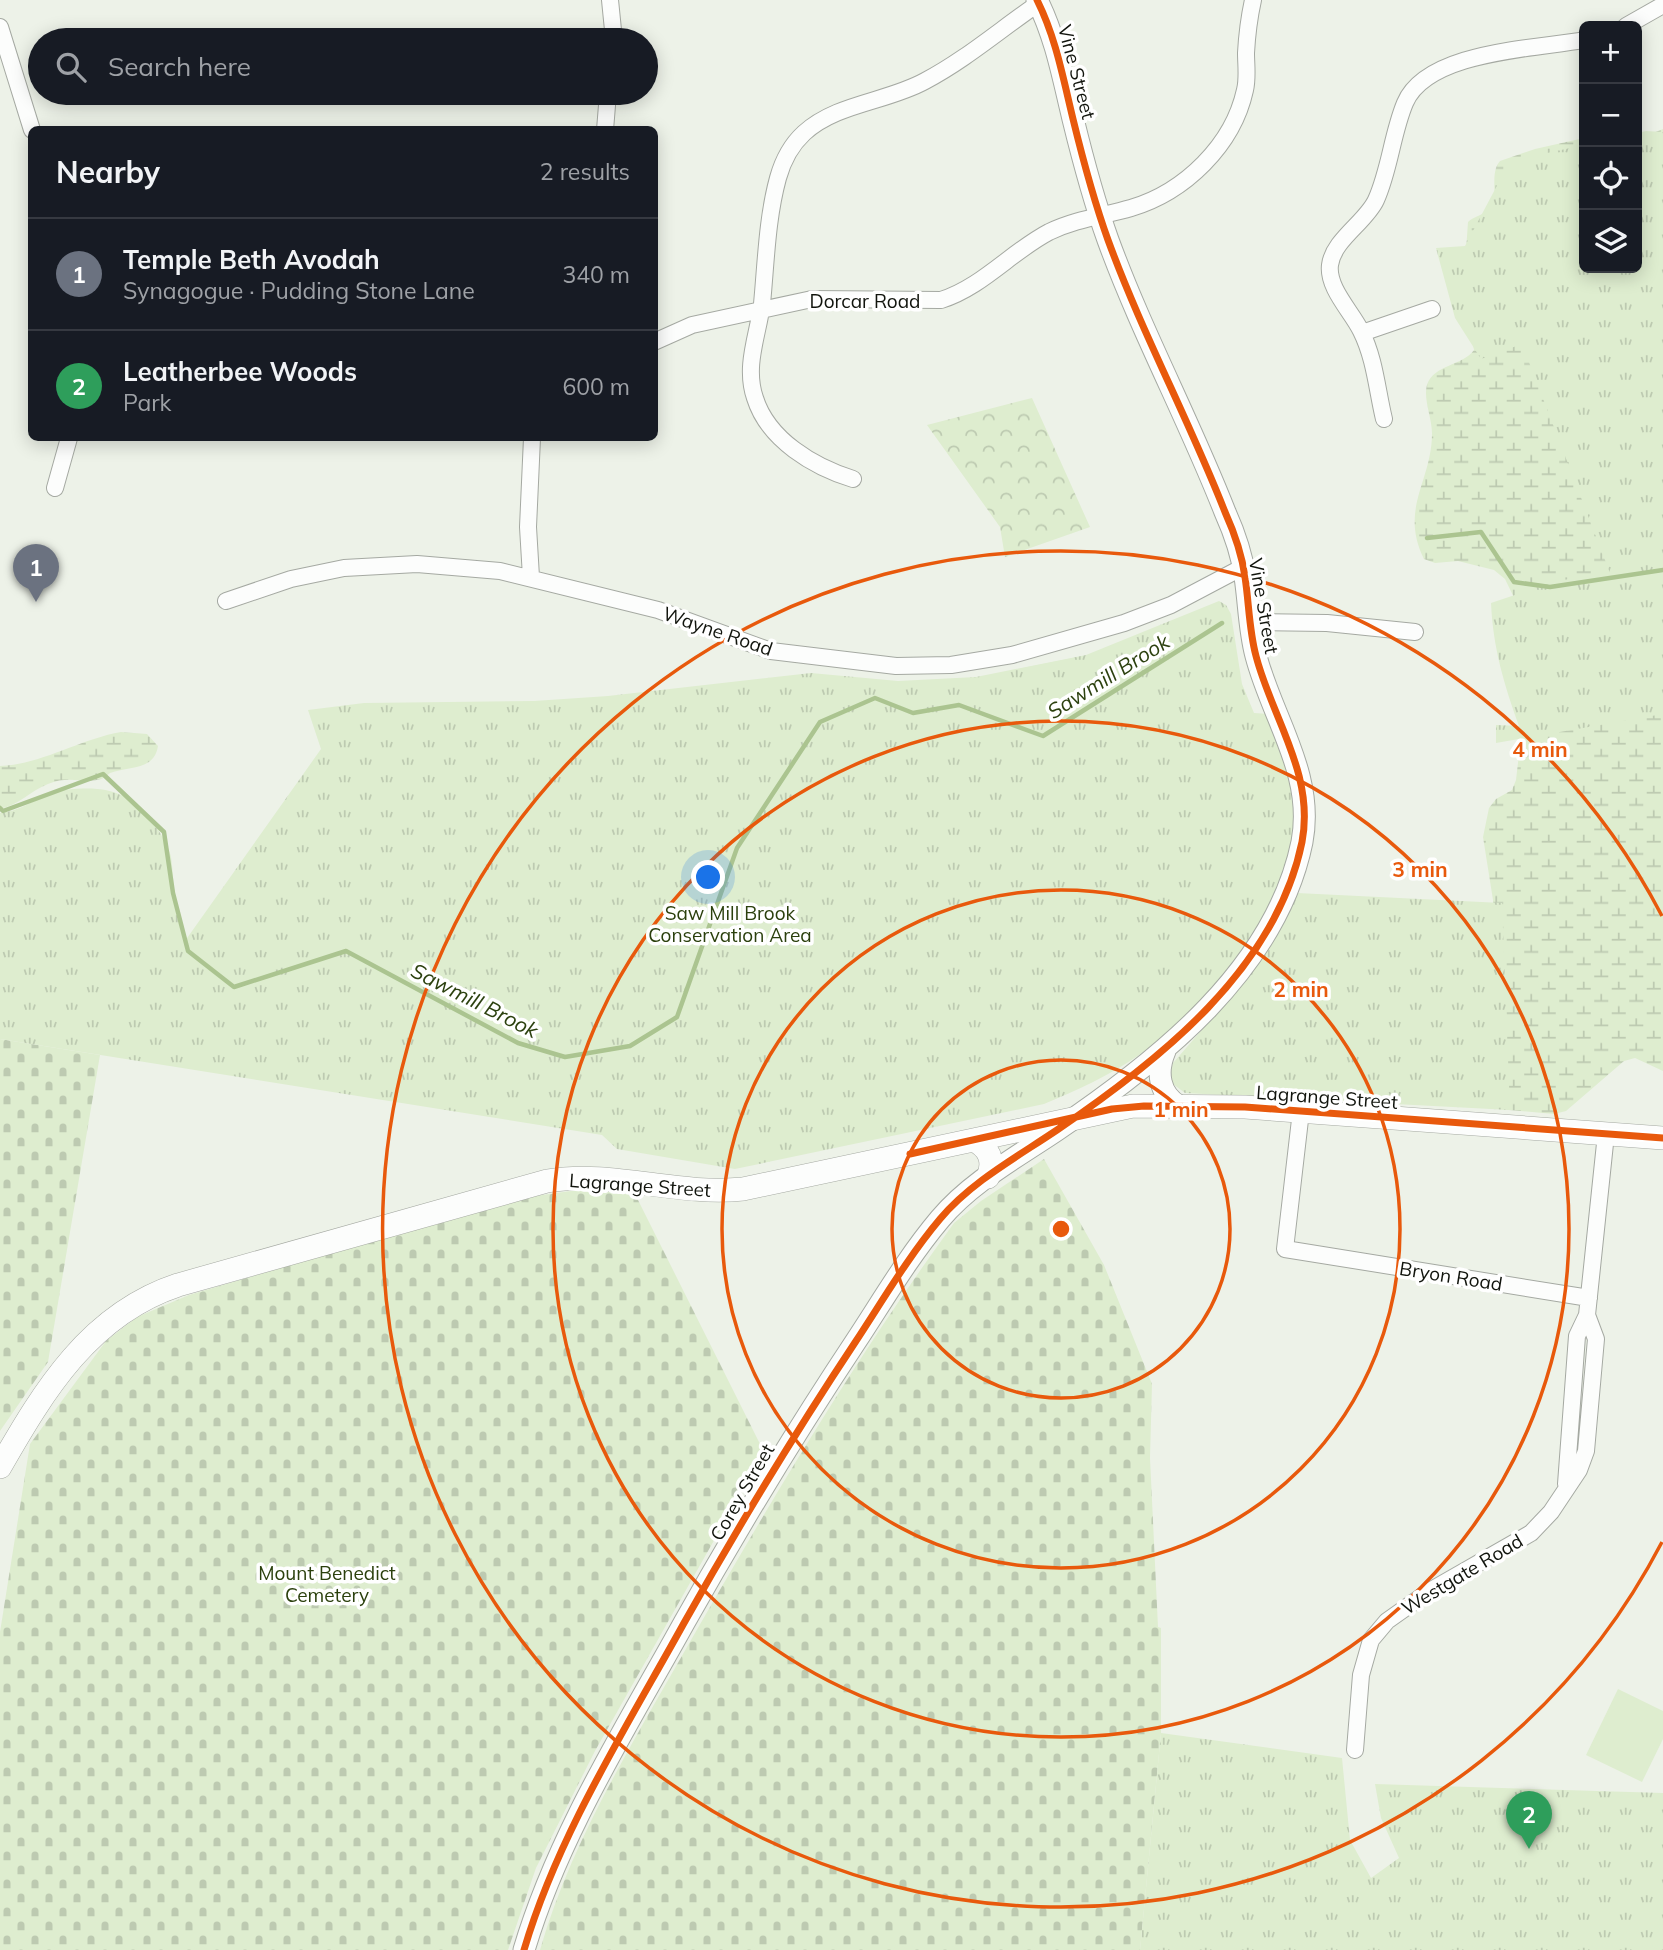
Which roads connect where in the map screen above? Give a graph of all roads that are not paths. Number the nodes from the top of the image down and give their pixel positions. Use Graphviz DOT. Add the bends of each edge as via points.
graph roads {
  1 [pos="610,0"];
  2 [pos="1253,0"];
  3 [pos="1038,1"];
  4 [pos="1658,4"];
  5 [pos="1633,21"];
  6 [pos="0,27"];
  7 [pos="613,28"];
  8 [pos="1579,41"];
  9 [pos="607,105"];
  10 [pos="31,126"];
  11 [pos="605,126"];
  12 [pos="1100,214"];
  13 [pos="761,308"];
  14 [pos="1432,310"];
  15 [pos="1362,333"];
  16 [pos="658,340"];
  17 [pos="1384,419"];
  18 [pos="68,441"];
  19 [pos="532,441"];
  20 [pos="853,479"];
  21 [pos="55,488"];
  22 [pos="1243,567"];
  23 [pos="531,577"];
  24 [pos="226,600"];
  25 [pos="1250,622"];
  26 [pos="1415,632"];
  27 [pos="1164,1051"];
  28 [pos="1179,1106"];
  29 [pos="1301,1111"];
  30 [pos="1077,1117"];
  31 [pos="1606,1133"];
  32 [pos="1663,1138"];
  33 [pos="973,1140"];
  34 [pos="988,1177"];
  35 [pos="1589,1298"];
  36 [pos="0,1467"];
  37 [pos="1355,1750"];
  38 [pos="524,1950"];
  1 -- 7 [label="street"];
  2 -- 12 [label="street, Dorcar Road" via="1246,86 1234,125 1192,174 1167,192"];
  3 -- 12 [label="street, Vine Street" via="1059,57"];
  3 -- 13 [label="street" via="926,81 821,120 789,150 770,222"];
  4 -- 5 [label="street"];
  6 -- 10 [label="street"];
  8 -- 15 [label="street" via="1451,64 1417,84 1405,102 1373,207 1330,264 1333,281"];
  9 -- 11 [label="street"];
  12 -- 13 [label="street, Dorcar Road" via="1046,233 959,294 941,300 812,299"];
  12 -- 22 [label="street, Vine Street" via="1132,300 1226,514"];
  13 -- 16 [label="street, Dorcar Road" via="692,324"];
  13 -- 20 [label="street" via="751,355 754,397 763,417 802,454"];
  14 -- 15 [label="street"];
  15 -- 17 [label="street"];
  18 -- 21 [label="street"];
  19 -- 23 [label="street"];
  22 -- 23 [label="street, Wayne Road" via="1171,605 1074,640 951,665 896,666 771,651 659,610"];
  22 -- 25 [label="street, Vine Street"];
  23 -- 24 [label="street, Wayne Road" via="417,564 344,568"];
  25 -- 26 [label="street" via="1326,623"];
  25 -- 27 [label="street, Vine Street" via="1256,656 1297,766 1304,814 1302,838 1274,915 1246,960 1195,1024"];
  27 -- 28 [label="street" via="1162,1085"];
  27 -- 30 [label="street, Vine Street"];
  28 -- 29 [label="main road, Lagrange Street"];
  28 -- 30 [label="main road, Lagrange Street" via="1126,1107"];
  29 -- 31 [label="main road, Lagrange Street"];
  29 -- 35 [label="street, Bryon Road" via="1285,1249"];
  30 -- 33 [label="main road, Lagrange Street"];
  30 -- 34 [label="street, Corey Street"];
  31 -- 32 [label="main road, Lagrange Street"];
  31 -- 35 [label="street"];
  33 -- 34 [label="main road" via="989,1155"];
  33 -- 36 [label="main road, Lagrange Street" via="743,1189 688,1191 593,1178 547,1181 169,1288 131,1305 92,1335 39,1404"];
  34 -- 38 [label="street, Corey Street" via="955,1203 920,1244 761,1488 608,1762 552,1874"];
  35 -- 37 [label="street, Westgate Road" via="1587,1315 1596,1339 1582,1464 1551,1512 1531,1533 1428,1592 1387,1621 1371,1640 1361,1675"];
}
